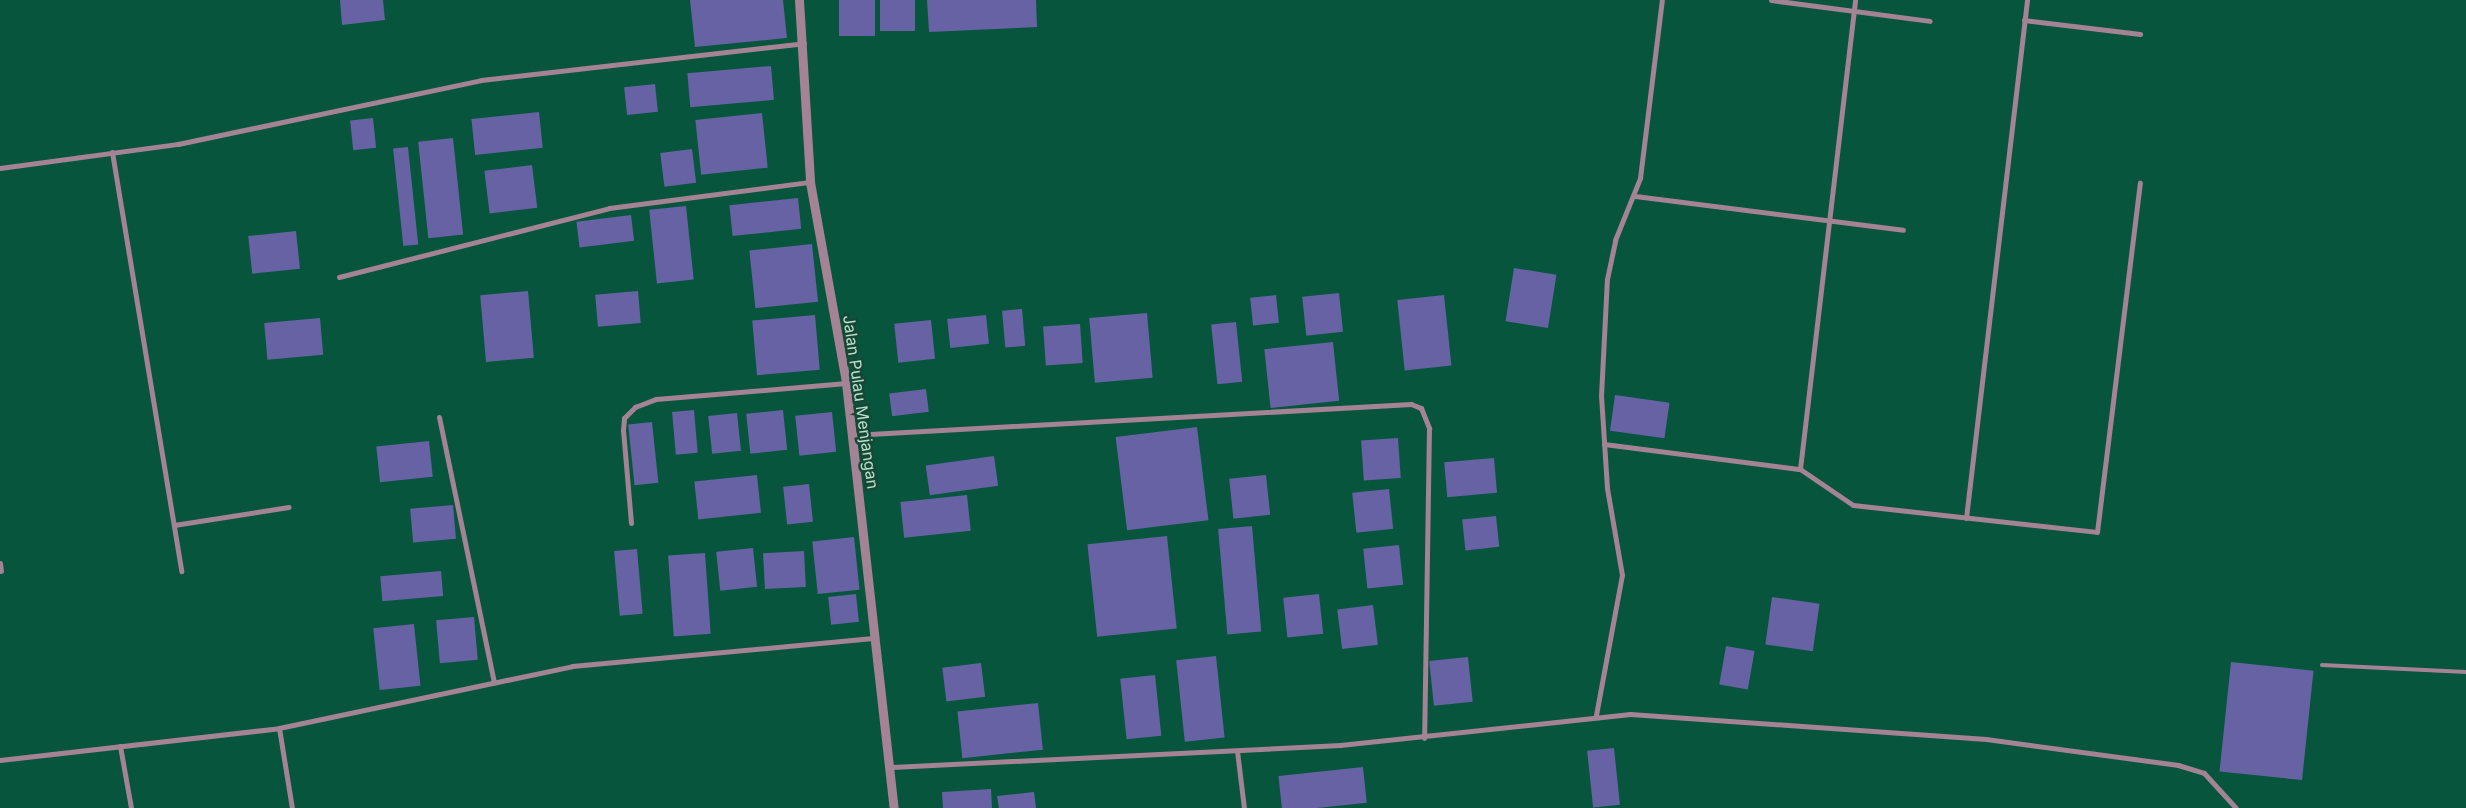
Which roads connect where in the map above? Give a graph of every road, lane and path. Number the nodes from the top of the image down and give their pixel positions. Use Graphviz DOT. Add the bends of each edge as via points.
graph roads {
  1 [pos="798,0"];
  2 [pos="1662,0"];
  3 [pos="1771,0"];
  4 [pos="1855,0"];
  5 [pos="2026,0"];
  6 [pos="1854,9"];
  7 [pos="2024,20"];
  8 [pos="1930,21"];
  9 [pos="2140,34"];
  10 [pos="804,43"];
  11 [pos="112,152"];
  12 [pos="0,168"];
  13 [pos="810,182"];
  14 [pos="2140,183"];
  15 [pos="1635,196"];
  16 [pos="1826,221"];
  17 [pos="1904,230"];
  18 [pos="339,277"];
  19 [pos="846,383"];
  20 [pos="439,417"];
  21 [pos="852,435"];
  22 [pos="1604,444"];
  23 [pos="1800,469"];
  24 [pos="289,506"];
  25 [pos="1966,518"];
  26 [pos="631,523"];
  27 [pos="174,525"];
  28 [pos="0,563"];
  29 [pos="1,571"];
  30 [pos="181,571"];
  31 [pos="877,638"];
  32 [pos="2322,666"];
  33 [pos="2466,672"];
  34 [pos="494,682"];
  35 [pos="1596,715"];
  36 [pos="279,728"];
  37 [pos="1424,738"];
  38 [pos="120,746"];
  39 [pos="1237,751"];
  40 [pos="0,760"];
  41 [pos="892,767"];
  42 [pos="131,808"];
  43 [pos="292,808"];
  44 [pos="894,808"];
  45 [pos="1244,808"];
  46 [pos="2236,808"];
  1 -- 10 [label="street, Jalan Pulau Menjangan"];
  2 -- 15 [label="street"];
  3 -- 6 [label="street"];
  4 -- 6 [label="street"];
  5 -- 7 [label="street"];
  6 -- 8 [label="street"];
  6 -- 16 [label="street"];
  7 -- 9 [label="street"];
  7 -- 25 [label="street"];
  10 -- 11 [label="street" via="482,80 178,144"];
  10 -- 13 [label="street, Jalan Pulau Menjangan"];
  11 -- 12 [label="street"];
  11 -- 27 [label="street"];
  13 -- 18 [label="street" via="609,208"];
  13 -- 19 [label="street, Jalan Pulau Menjangan"];
  14 -- 25 [label="street" via="2097,532"];
  15 -- 16 [label="street"];
  15 -- 22 [label="street" via="1616,240 1607,279 1601,396"];
  16 -- 17 [label="street"];
  16 -- 23 [label="street"];
  19 -- 21 [label="street, Jalan Pulau Menjangan"];
  19 -- 26 [label="street" via="656,400 635,407 624,418 623,430"];
  20 -- 34 [label="street"];
  21 -- 31 [label="street, Jalan Pulau Menjangan"];
  21 -- 37 [label="street" via="1411,404 1421,408 1429,428"];
  22 -- 23 [label="street"];
  22 -- 35 [label="street" via="1622,575"];
  23 -- 25 [label="street" via="1853,505"];
  24 -- 27 [label="street"];
  27 -- 30 [label="street"];
  28 -- 29 [label="street"];
  31 -- 34 [label="street" via="653,656 572,666"];
  31 -- 41 [label="street, Jalan Pulau Menjangan"];
  32 -- 33 [label="lane"];
  34 -- 36 [label="street"];
  35 -- 37 [label="street"];
  35 -- 46 [label="street" via="1818,724 1986,739 2178,765 2204,772"];
  36 -- 38 [label="street"];
  36 -- 43 [label="street"];
  37 -- 39 [label="street"];
  38 -- 40 [label="street"];
  38 -- 42 [label="street"];
  39 -- 41 [label="street"];
  39 -- 45 [label="street"];
  41 -- 44 [label="street, Jalan Pulau Menjangan"];
}
